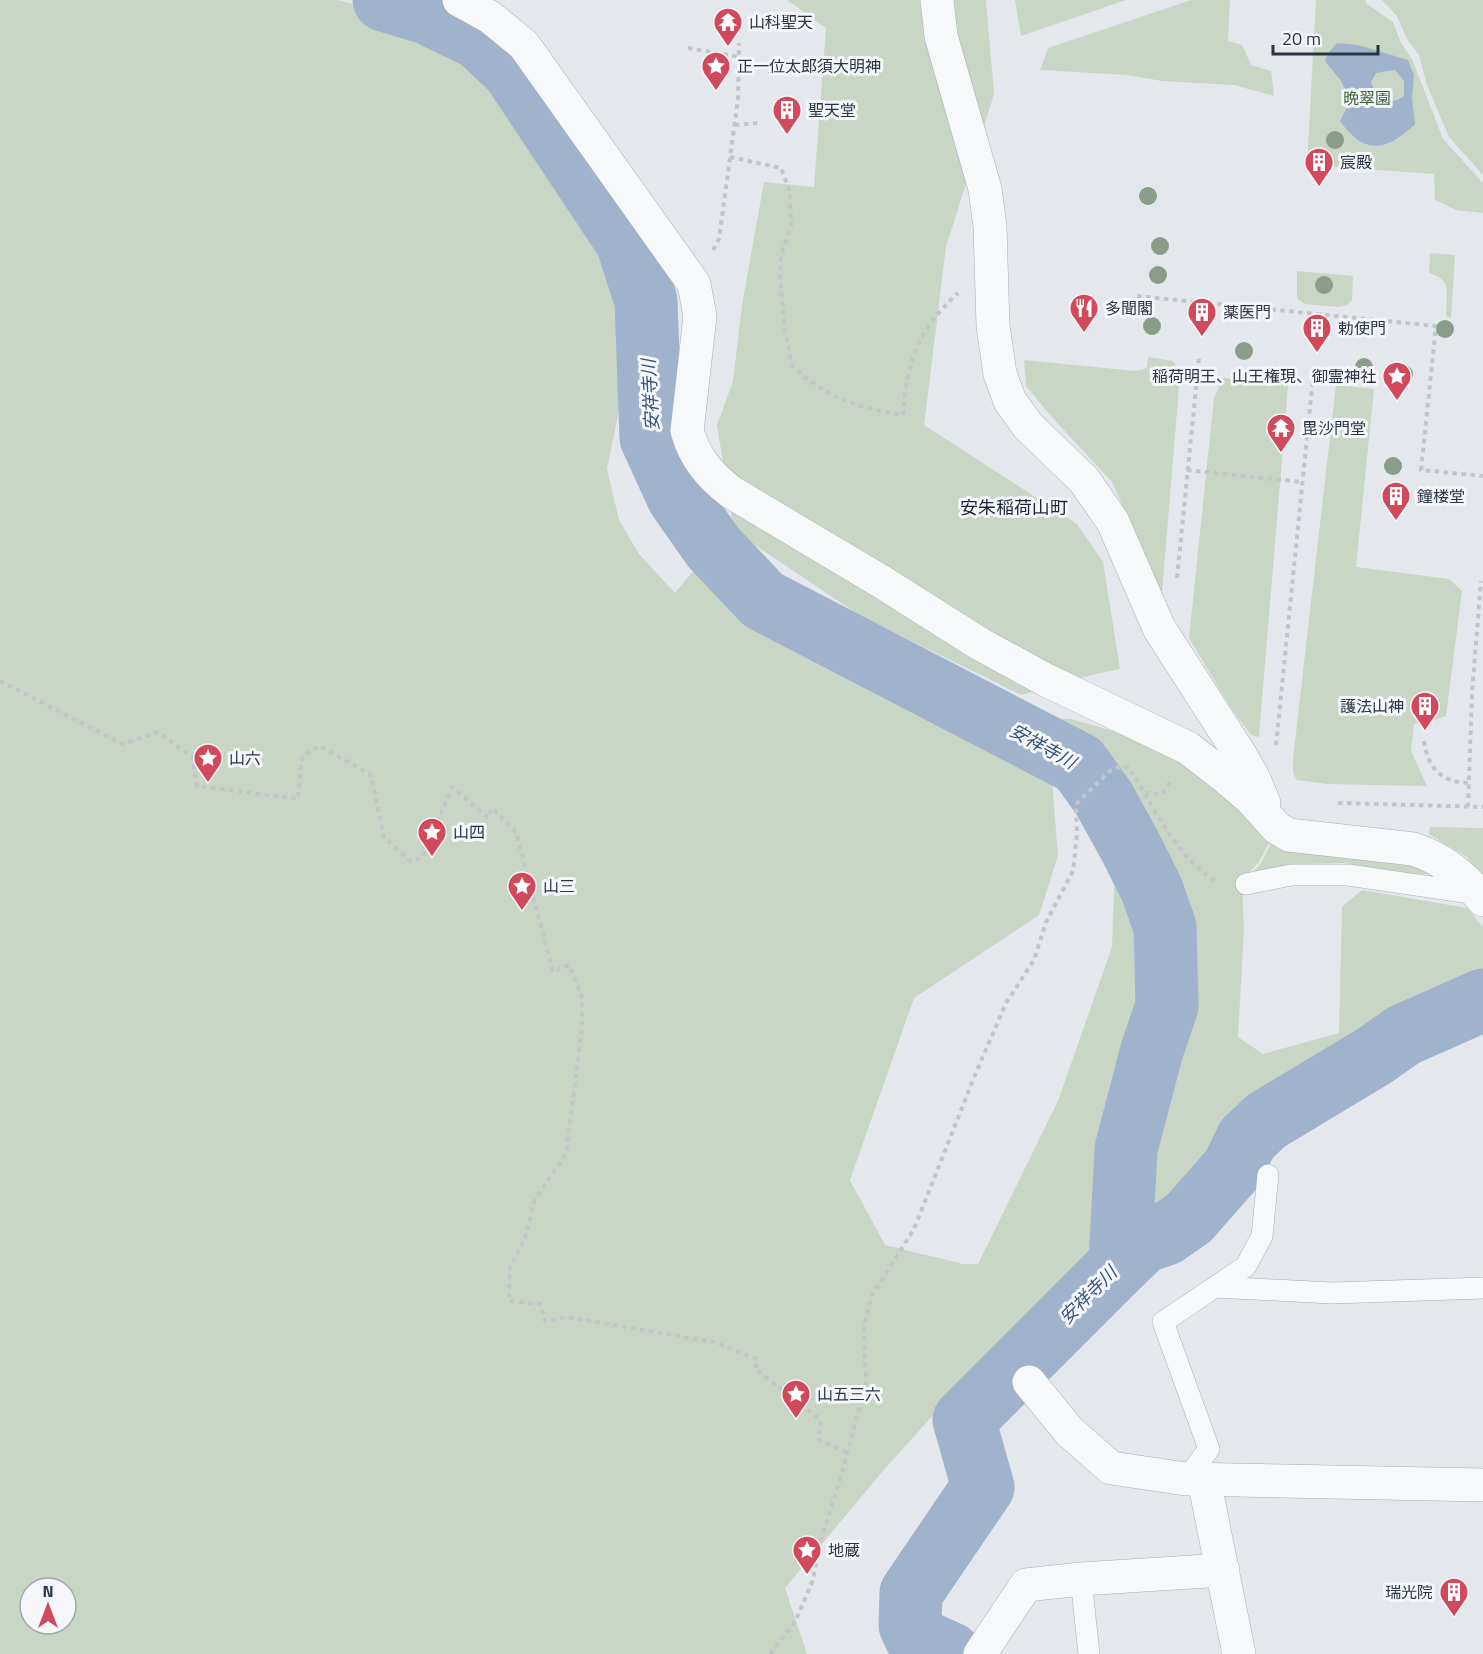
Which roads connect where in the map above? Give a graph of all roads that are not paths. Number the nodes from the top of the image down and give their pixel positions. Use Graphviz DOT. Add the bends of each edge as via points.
graph roads {
  1 [pos="459,0"];
  2 [pos="937,0"];
  3 [pos="1271,819"];
  4 [pos="1246,884"];
  5 [pos="1481,897"];
  6 [pos="1268,1175"];
  7 [pos="1215,1287"];
  8 [pos="1483,1288"];
  9 [pos="1029,1382"];
  10 [pos="1195,1479"];
  11 [pos="1483,1485"];
  12 [pos="1223,1570"];
  13 [pos="1081,1579"];
  14 [pos="982,1650"];
  15 [pos="1089,1654"];
  16 [pos="1239,1654"];
  1 -- 3 [label="street" via="489,17 524,45 694,284 700,316 687,431 700,462 712,477 980,644 1188,748"];
  2 -- 3 [label="street" via="941,36 985,189 993,326 1000,374 1010,401 1028,426 1084,480 1113,522 1159,628 1253,777"];
  3 -- 5 [label="street" via="1277,828 1289,834 1431,854 1461,875"];
  4 -- 5 [label="lane" via="1291,875 1348,875"];
  6 -- 7 [label="lane" via="1263,1236 1246,1266"];
  7 -- 8 [label="lane" via="1332,1293"];
  7 -- 10 [label="lane" via="1163,1322 1209,1449"];
  9 -- 10 [label="street" via="1069,1431 1111,1468"];
  10 -- 11 [label="street"];
  10 -- 12 [label="street"];
  12 -- 13 [label="street"];
  12 -- 16 [label="street"];
  13 -- 14 [label="street" via="1026,1586"];
  13 -- 15 [label="lane"];
}
